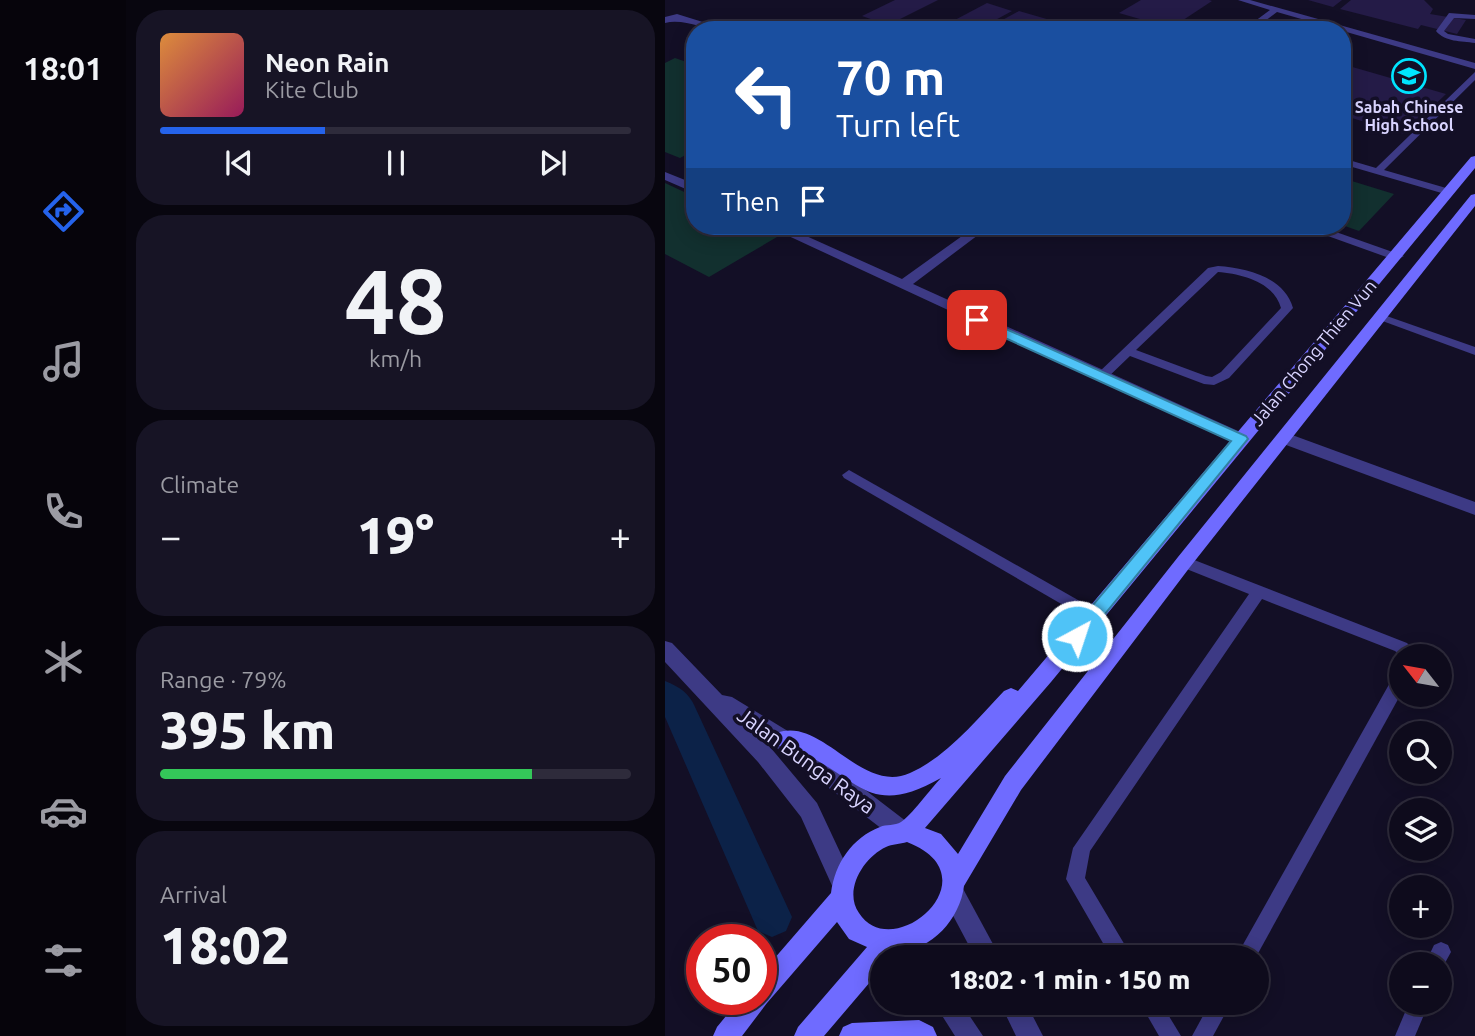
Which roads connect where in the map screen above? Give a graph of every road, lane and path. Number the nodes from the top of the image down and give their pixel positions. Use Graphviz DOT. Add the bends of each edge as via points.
graph roads {
  1 [pos="1242,0"];
  2 [pos="1275,10"];
  3 [pos="1475,18"];
  4 [pos="665,20"];
  5 [pos="690,21"];
  6 [pos="1260,21"];
  7 [pos="1313,21"];
  8 [pos="1351,32"];
  9 [pos="1459,38"];
  10 [pos="1475,41"];
  11 [pos="1475,66"];
  12 [pos="1475,75"];
  13 [pos="1475,160"];
  14 [pos="1351,164"];
  15 [pos="1378,171"];
  16 [pos="665,176"];
  17 [pos="686,185"];
  18 [pos="1450,192"];
  19 [pos="1475,198"];
  20 [pos="794,235"];
  21 [pos="971,235"];
  22 [pos="1334,235"];
  23 [pos="1397,256"];
  24 [pos="902,285"];
  25 [pos="1381,317"];
  26 [pos="1127,351"];
  27 [pos="1475,351"];
  28 [pos="1101,377"];
  29 [pos="1284,438"];
  30 [pos="1241,439"];
  31 [pos="849,475"];
  32 [pos="1475,509"];
  33 [pos="1184,562"];
  34 [pos="1258,592"];
  35 [pos="1094,616"];
  36 [pos="1394,644"];
  37 [pos="665,649"];
  38 [pos="1044,676"];
  39 [pos="708,692"];
  40 [pos="1389,700"];
  41 [pos="784,739"];
  42 [pos="905,832"];
  43 [pos="954,887"];
  44 [pos="842,890"];
  45 [pos="898,945"];
  46 [pos="904,945"];
  47 [pos="982,945"];
  48 [pos="1115,945"];
  49 [pos="1253,945"];
  50 [pos="777,973"];
  51 [pos="870,976"];
  52 [pos="743,1015"];
  53 [pos="955,1015"];
  54 [pos="1019,1015"];
  55 [pos="1158,1015"];
  56 [pos="1214,1015"];
  57 [pos="1414,1015"];
  58 [pos="726,1036"];
  59 [pos="807,1036"];
  60 [pos="852,1036"];
  61 [pos="924,1036"];
  62 [pos="970,1036"];
  63 [pos="1030,1036"];
  64 [pos="1171,1036"];
  65 [pos="1202,1036"];
  66 [pos="1405,1036"];
  1 -- 2 [label="lane"];
  2 -- 6 [label="lane"];
  2 -- 7 [label="lane"];
  3 -- 9 [label="lane"];
  3 -- 9 [label="lane" via="1452,15 1440,31"];
  4 -- 5 [label="street"];
  8 -- 11 [label="lane"];
  9 -- 10 [label="lane"];
  12 -- 15 [label="lane"];
  13 -- 18 [label="main road, Jalan Chong Thien Vun"];
  14 -- 15 [label="lane"];
  15 -- 18 [label="lane"];
  16 -- 17 [label="street"];
  18 -- 23 [label="main road, Jalan Chong Thien Vun"];
  19 -- 25 [label="main road, Jalan Chong Thien Vun"];
  20 -- 24 [label="street"];
  21 -- 24 [label="street"];
  22 -- 23 [label="street"];
  23 -- 30 [label="main road, Jalan Chong Thien Vun"];
  24 -- 28 [label="street"];
  25 -- 27 [label="lane"];
  25 -- 29 [label="main road, Jalan Chong Thien Vun"];
  26 -- 26 [label="lane" via="1214,381 1225,375 1287,308 1284,296 1276,287 1212,270"];
  26 -- 28 [label="lane"];
  28 -- 30 [label="street"];
  29 -- 32 [label="street"];
  29 -- 33 [label="main road, Jalan Chong Thien Vun"];
  30 -- 35 [label="main road, Jalan Chong Thien Vun"];
  31 -- 35 [label="lane"];
  33 -- 34 [label="lane"];
  33 -- 43 [label="main road, Jalan Chong Thien Vun" via="1013,783"];
  34 -- 36 [label="lane"];
  34 -- 48 [label="lane" via="1082,848 1075,879"];
  35 -- 38 [label="main road, Jalan Chong Thien Vun"];
  37 -- 39 [label="street, Jalan Bunga Raya"];
  38 -- 41 [label="main road" via="1028,681 935,771 906,785 880,787 814,748"];
  38 -- 42 [label="main road, Jalan Chong Thien Vun"];
  39 -- 41 [label="street, Jalan Bunga Raya"];
  39 -- 44 [label="street, Jalan Bunga Raya" via="809,810"];
  40 -- 49 [label="lane"];
  41 -- 42 [label="street, Jalan Bunga Raya"];
  42 -- 43 [label="main road" via="941,846 952,865"];
  42 -- 44 [label="main road" via="887,835 858,852 848,866"];
  43 -- 46 [label="main road" via="935,924"];
  43 -- 47 [label="street"];
  44 -- 45 [label="main road" via="846,915 857,928 871,938"];
  44 -- 50 [label="main road"];
  51 -- 59 [label="main road"];
  52 -- 58 [label="main road"];
  53 -- 62 [label="street"];
  54 -- 63 [label="street"];
  55 -- 64 [label="lane"];
  56 -- 65 [label="lane"];
  57 -- 66 [label="lane"];
  60 -- 61 [label="main road"];
}
